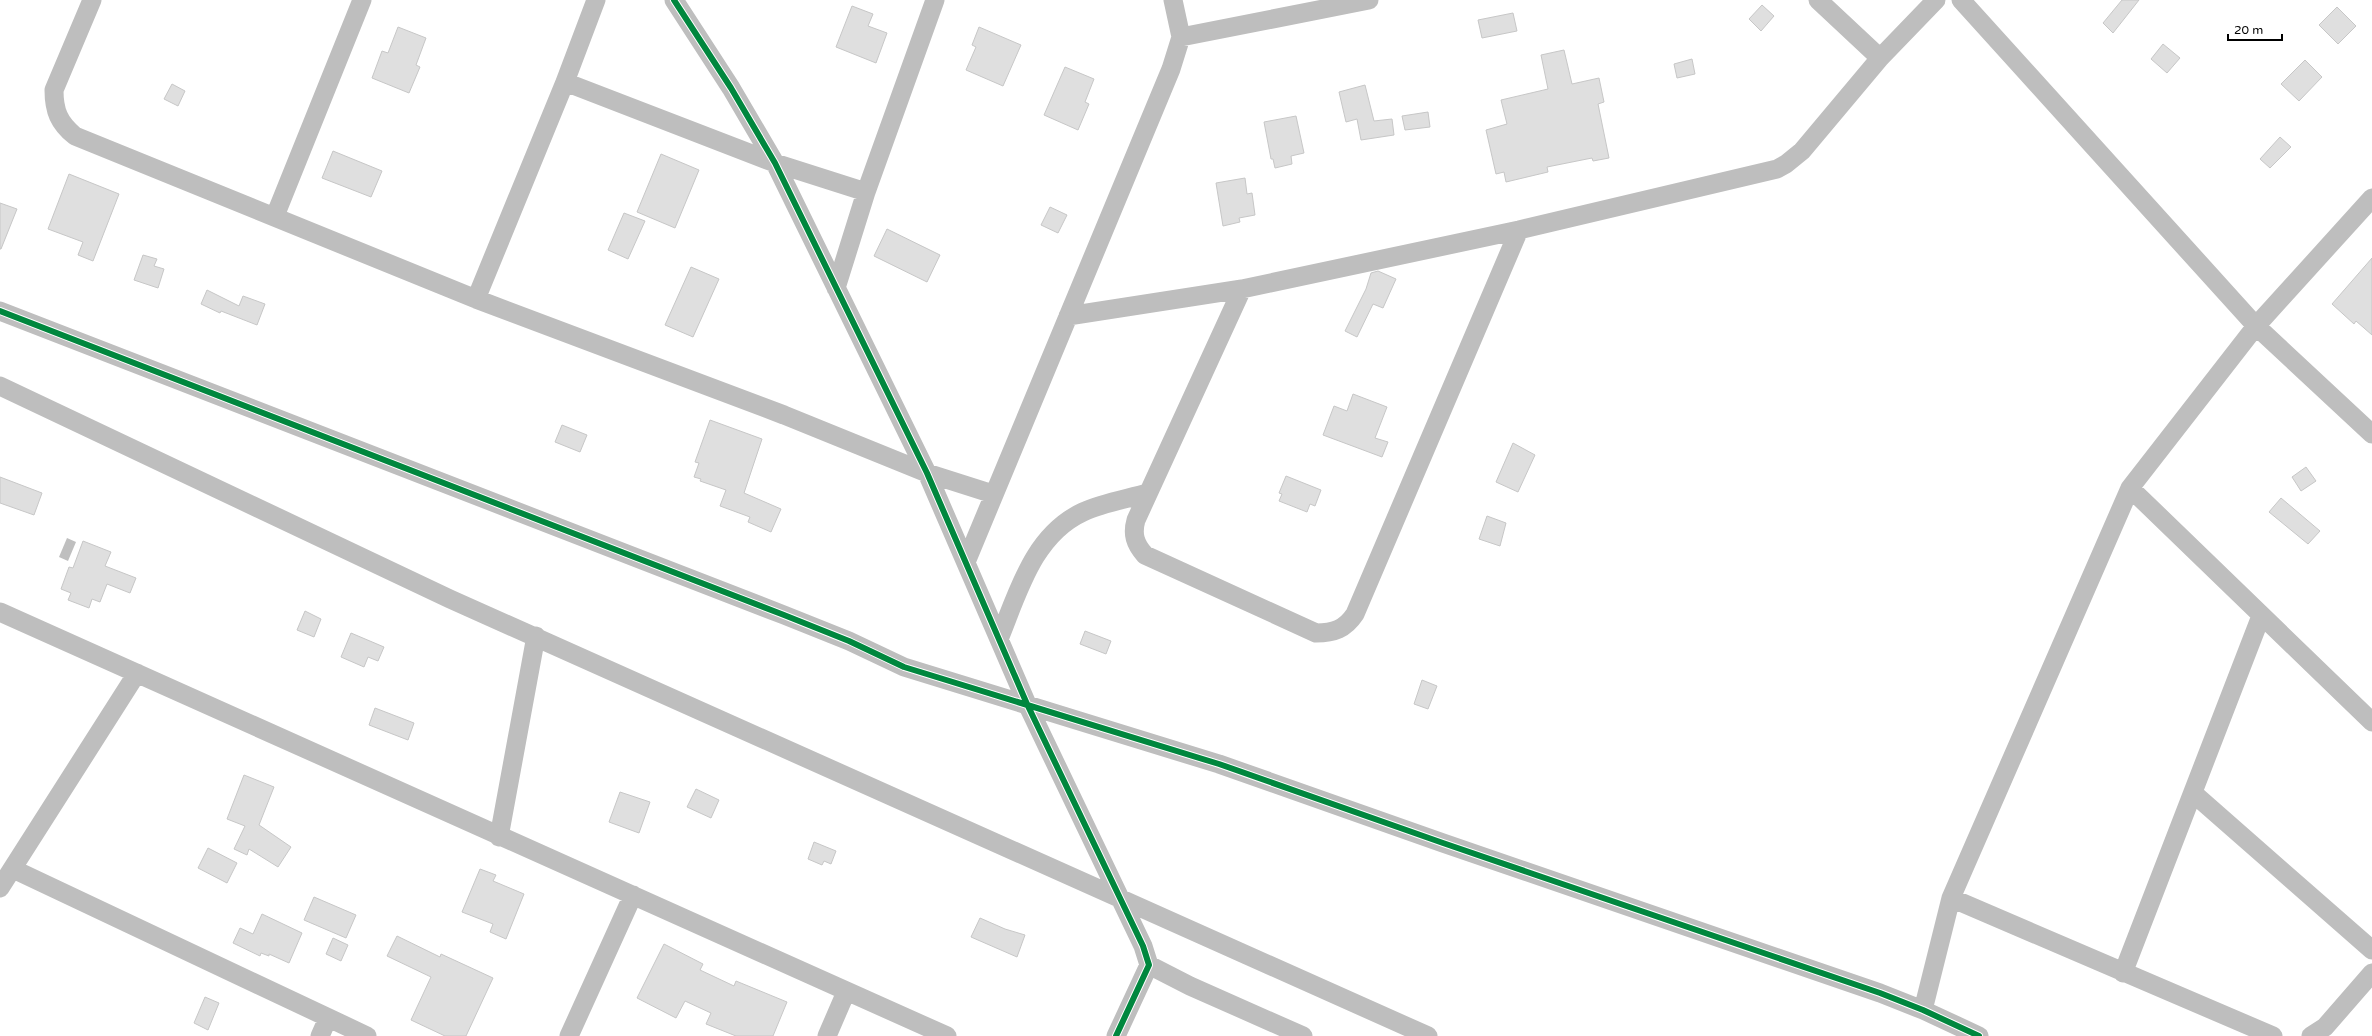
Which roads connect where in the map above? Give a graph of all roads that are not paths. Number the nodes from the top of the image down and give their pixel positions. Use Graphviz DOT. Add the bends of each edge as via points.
graph roads {
  1 [pos="92,0"];
  2 [pos="362,0"];
  3 [pos="596,0"];
  4 [pos="674,0"];
  5 [pos="935,0"];
  6 [pos="1173,0"];
  7 [pos="1369,0"];
  8 [pos="1818,0"];
  9 [pos="1936,0"];
  10 [pos="1961,0"];
  11 [pos="1181,36"];
  12 [pos="1880,58"];
  13 [pos="565,82"];
  14 [pos="776,163"];
  15 [pos="866,192"];
  16 [pos="2372,198"];
  17 [pos="274,216"];
  18 [pos="1519,230"];
  19 [pos="836,288"];
  20 [pos="1242,289"];
  21 [pos="476,299"];
  22 [pos="0,310"];
  23 [pos="1068,316"];
  24 [pos="2256,326"];
  25 [pos="0,386"];
  26 [pos="2372,434"];
  27 [pos="927,473"];
  28 [pos="2130,488"];
  29 [pos="1148,493"];
  30 [pos="993,494"];
  31 [pos="966,562"];
  32 [pos="0,612"];
  33 [pos="2261,616"];
  34 [pos="536,636"];
  35 [pos="999,639"];
  36 [pos="137,673"];
  37 [pos="1027,704"];
  38 [pos="2372,722"];
  39 [pos="2193,793"];
  40 [pos="498,837"];
  41 [pos="13,869"];
  42 [pos="0,888"];
  43 [pos="633,895"];
  44 [pos="1951,898"];
  45 [pos="1122,900"];
  46 [pos="2372,950"];
  47 [pos="1149,965"];
  48 [pos="2123,973"];
  49 [pos="2372,973"];
  50 [pos="846,992"];
  51 [pos="1923,1010"];
  52 [pos="328,1018"];
  53 [pos="320,1036"];
  54 [pos="367,1036"];
  55 [pos="569,1036"];
  56 [pos="826,1036"];
  57 [pos="947,1036"];
  58 [pos="1116,1036"];
  59 [pos="1303,1036"];
  60 [pos="1428,1036"];
  61 [pos="1979,1036"];
  62 [pos="2273,1036"];
  63 [pos="2311,1036"];
  1 -- 17 [label="street" via="54,90 54,106 58,118 66,128 75,136"];
  2 -- 17 [label="street"];
  3 -- 13 [label="street"];
  4 -- 14 [label="street"];
  5 -- 15 [label="street"];
  6 -- 11 [label="street"];
  7 -- 11 [label="street"];
  8 -- 12 [label="street"];
  9 -- 12 [label="street"];
  10 -- 24 [label="street"];
  11 -- 23 [label="street" via="1171,69"];
  12 -- 18 [label="street" via="1802,151 1786,164 1767,172"];
  13 -- 14 [label="street"];
  13 -- 21 [label="street"];
  14 -- 15 [label="street"];
  14 -- 19 [label="street"];
  15 -- 19 [label="street"];
  16 -- 24 [label="street"];
  17 -- 21 [label="street"];
  18 -- 20 [label="street"];
  18 -- 29 [label="street" via="1356,614 1348,624 1339,630 1316,633 1145,555 1134,539 1133,529"];
  19 -- 27 [label="street"];
  20 -- 23 [label="street"];
  20 -- 29 [label="street"];
  21 -- 27 [label="street" via="784,415"];
  22 -- 37 [label="street" via="849,640 904,667"];
  23 -- 30 [label="street"];
  24 -- 26 [label="street"];
  24 -- 28 [label="street"];
  25 -- 34 [label="street" via="450,599"];
  27 -- 30 [label="street"];
  27 -- 31 [label="street"];
  28 -- 33 [label="street"];
  28 -- 44 [label="street"];
  29 -- 35 [label="street" via="1084,511 1052,534 1036,554"];
  30 -- 31 [label="street"];
  31 -- 35 [label="street"];
  32 -- 36 [label="street"];
  33 -- 38 [label="street"];
  33 -- 39 [label="street"];
  34 -- 40 [label="street"];
  34 -- 45 [label="street"];
  35 -- 37 [label="street"];
  36 -- 40 [label="street"];
  36 -- 41 [label="street"];
  37 -- 45 [label="street"];
  37 -- 51 [label="street" via="1219,764"];
  39 -- 46 [label="street"];
  39 -- 48 [label="street"];
  40 -- 43 [label="street"];
  41 -- 42 [label="street"];
  41 -- 52 [label="street"];
  43 -- 50 [label="street"];
  43 -- 55 [label="street"];
  44 -- 48 [label="street"];
  44 -- 51 [label="street"];
  45 -- 47 [label="street"];
  45 -- 60 [label="street"];
  47 -- 58 [label="street"];
  47 -- 59 [label="street"];
  48 -- 62 [label="street"];
  49 -- 63 [label="street" via="2325,1027"];
  50 -- 56 [label="street"];
  50 -- 57 [label="street"];
  51 -- 61 [label="street"];
  52 -- 53 [label="street"];
  52 -- 54 [label="street"];
}
